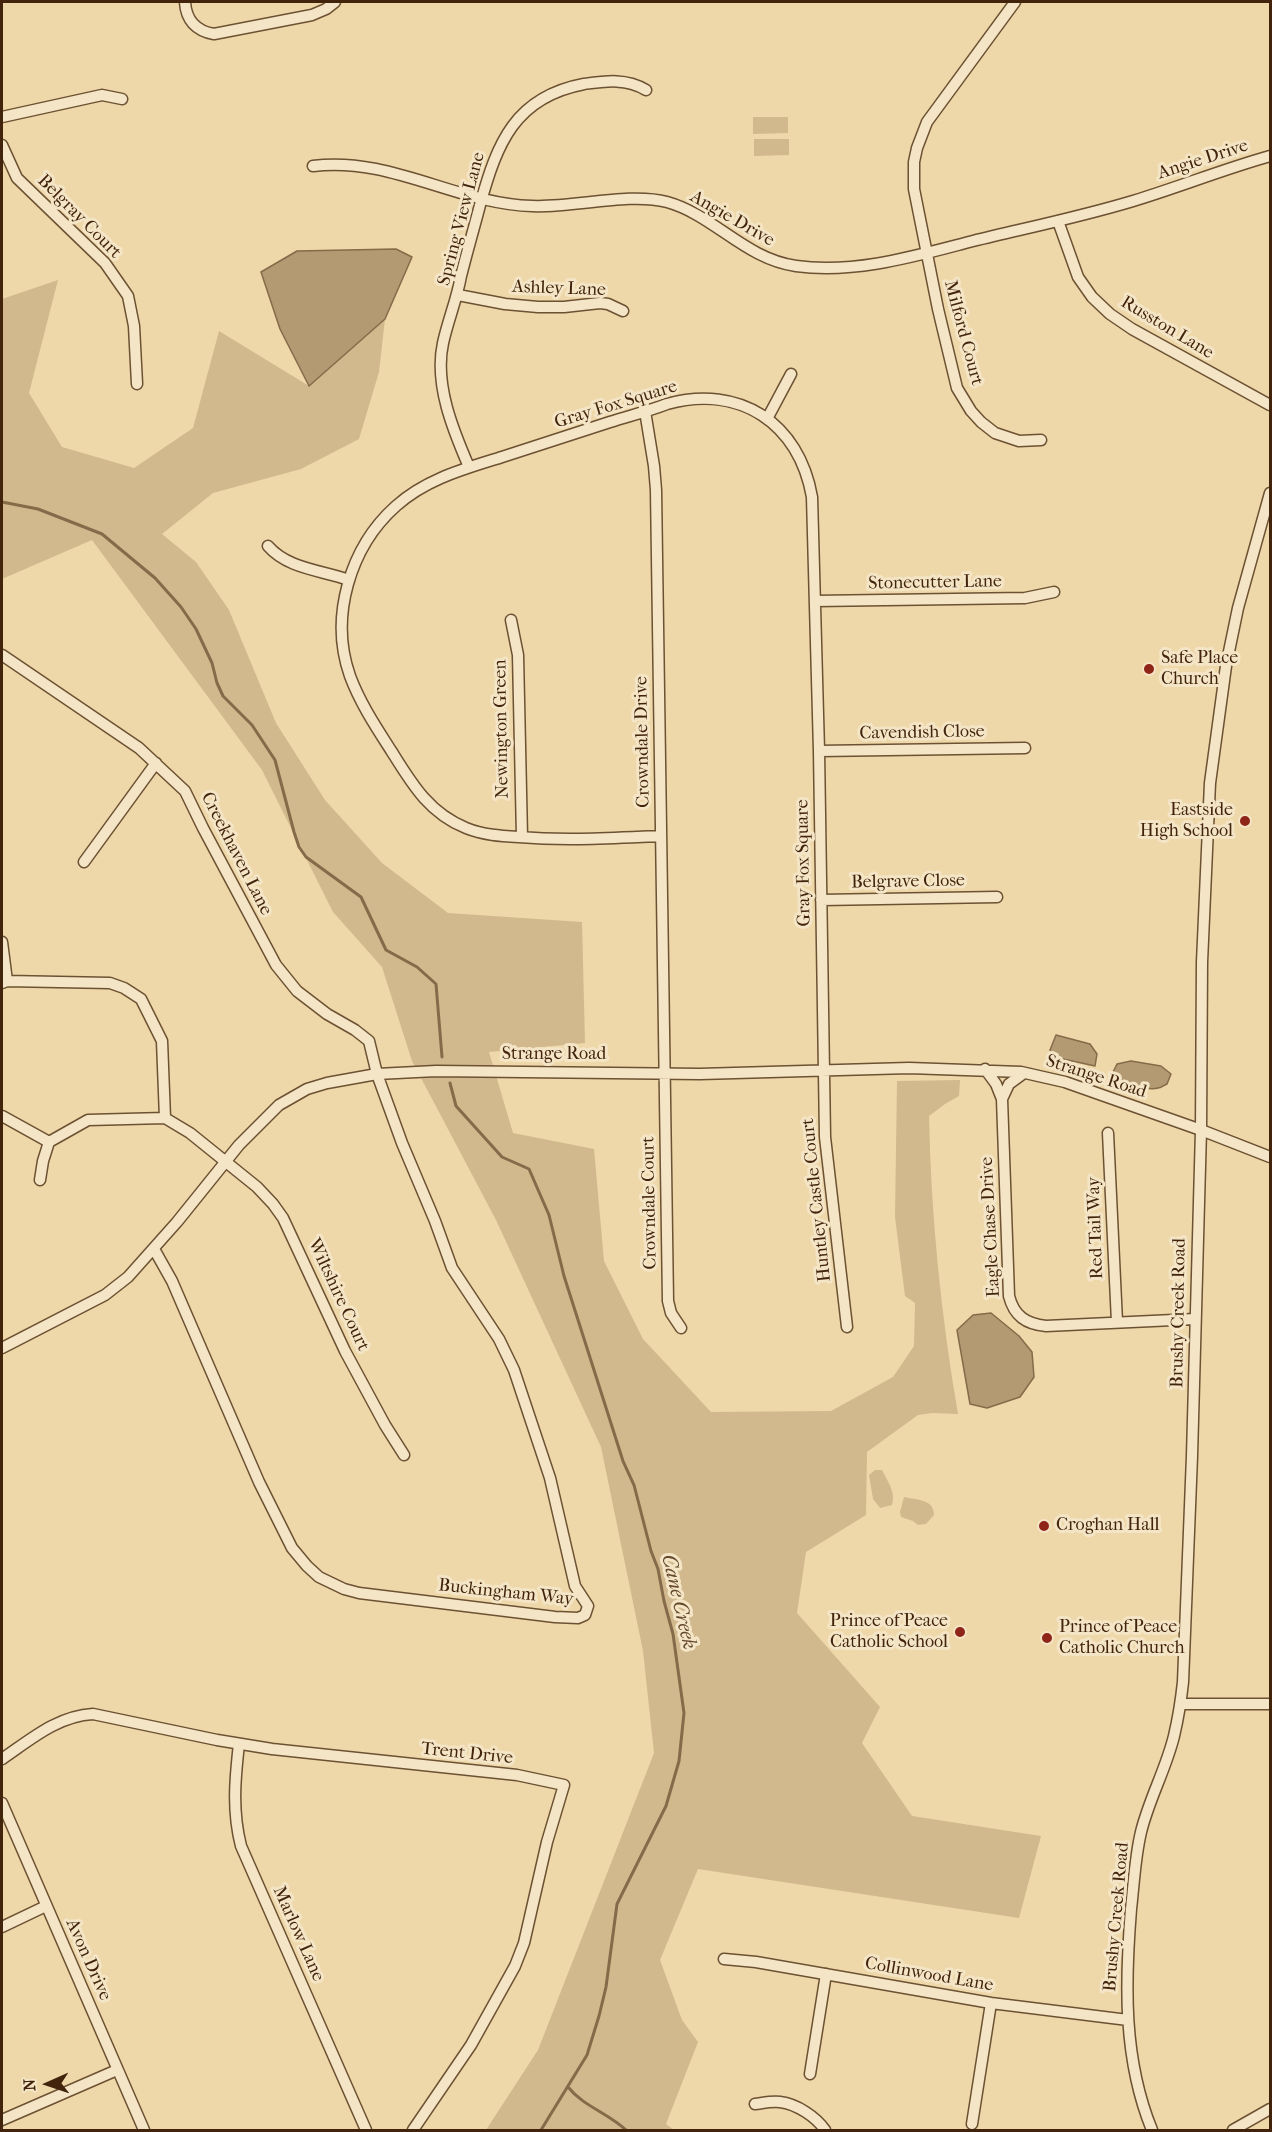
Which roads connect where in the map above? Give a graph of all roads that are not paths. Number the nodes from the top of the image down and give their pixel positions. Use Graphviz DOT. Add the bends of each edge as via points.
graph roads {
  1 [pos="185,2"];
  2 [pos="335,2"];
  3 [pos="1015,2"];
  4 [pos="646,90"];
  5 [pos="122,99"];
  6 [pos="2,117"];
  7 [pos="2,145"];
  8 [pos="1270,156"];
  9 [pos="313,166"];
  10 [pos="482,198"];
  11 [pos="1058,221"];
  12 [pos="926,253"];
  13 [pos="458,295"];
  14 [pos="623,311"];
  15 [pos="791,374"];
  16 [pos="137,384"];
  17 [pos="1270,405"];
  18 [pos="645,411"];
  19 [pos="767,419"];
  20 [pos="1041,440"];
  21 [pos="469,467"];
  22 [pos="1270,493"];
  23 [pos="268,546"];
  24 [pos="349,580"];
  25 [pos="1054,592"];
  26 [pos="815,601"];
  27 [pos="511,620"];
  28 [pos="2,655"];
  29 [pos="1025,748"];
  30 [pos="819,752"];
  31 [pos="156,764"];
  32 [pos="522,837"];
  33 [pos="660,837"];
  34 [pos="84,862"];
  35 [pos="997,897"];
  36 [pos="821,900"];
  37 [pos="2,942"];
  38 [pos="4,982"];
  39 [pos="985,1069"];
  40 [pos="823,1070"];
  41 [pos="1024,1072"];
  42 [pos="665,1073"];
  43 [pos="377,1074"];
  44 [pos="1002,1099"];
  45 [pos="2,1116"];
  46 [pos="165,1118"];
  47 [pos="1201,1130"];
  48 [pos="1108,1133"];
  49 [pos="49,1142"];
  50 [pos="1270,1157"];
  51 [pos="225,1163"];
  52 [pos="40,1180"];
  53 [pos="154,1249"];
  54 [pos="1195,1319"];
  55 [pos="1117,1322"];
  56 [pos="847,1327"];
  57 [pos="681,1328"];
  58 [pos="2,1348"];
  59 [pos="404,1455"];
  60 [pos="1181,1704"];
  61 [pos="1270,1704"];
  62 [pos="240,1744"];
  63 [pos="2,1759"];
  64 [pos="2,1803"];
  65 [pos="46,1906"];
  66 [pos="2,1927"];
  67 [pos="724,1959"];
  68 [pos="826,1974"];
  69 [pos="991,2003"];
  70 [pos="1128,2020"];
  71 [pos="117,2070"];
  72 [pos="810,2074"];
  73 [pos="755,2104"];
  74 [pos="1270,2109"];
  75 [pos="2,2120"];
  76 [pos="972,2124"];
  77 [pos="144,2130"];
  78 [pos="366,2130"];
  79 [pos="413,2130"];
  80 [pos="825,2130"];
  81 [pos="1152,2130"];
  82 [pos="1233,2130"];
  1 -- 2 [label="street" via="191,22 214,33 312,15"];
  3 -- 12 [label="street, Milford Court" via="921,135 914,182"];
  4 -- 10 [label="street, Spring View Lane" via="623,80 594,83 560,90 536,102 515,121 500,144"];
  5 -- 6 [label="street" via="102,95"];
  7 -- 16 [label="street, Belgray Court" via="17,178 105,263 128,296"];
  8 -- 11 [label="street, Angie Drive"];
  9 -- 10 [label="street, Angie Drive" via="345,163 374,167"];
  10 -- 12 [label="street, Angie Drive" via="534,207 637,199 667,202 701,218 756,254 796,266 866,265"];
  10 -- 13 [label="street, Spring View Lane"];
  11 -- 12 [label="street, Angie Drive"];
  11 -- 17 [label="street, Russton Lane" via="1078,277 1110,314"];
  12 -- 20 [label="street, Milford Court" via="955,382 964,401 995,433 1019,441"];
  13 -- 14 [label="street, Ashley Lane" via="538,307 600,303"];
  13 -- 21 [label="street, Spring View Lane" via="443,344 440,376"];
  15 -- 19 [label="street"];
  18 -- 19 [label="street, Gray Fox Square" via="674,402 711,399 741,404"];
  18 -- 21 [label="street, Gray Fox Square"];
  18 -- 33 [label="street, Crowndale Drive" via="656,490"];
  19 -- 26 [label="street, Gray Fox Square" via="790,441 809,478"];
  21 -- 24 [label="street, Gray Fox Square" via="432,482 395,507 369,538"];
  22 -- 47 [label="street, Brushy Creek Road" via="1238,608 1218,713 1210,783"];
  23 -- 24 [label="street" via="292,563"];
  24 -- 32 [label="street, Gray Fox Square" via="342,629 350,674 366,710 408,777 428,804 452,822 483,833"];
  25 -- 26 [label="street, Stonecutter Lane" via="1025,598"];
  26 -- 30 [label="street, Gray Fox Square"];
  27 -- 32 [label="street, Newington Green" via="518,655"];
  28 -- 31 [label="street, Creekhaven Lane" via="139,748"];
  29 -- 30 [label="street, Cavendish Close"];
  30 -- 36 [label="street, Gray Fox Square"];
  31 -- 34 [label="street"];
  31 -- 43 [label="street, Creekhaven Lane" via="185,791 276,965 297,991 369,1041"];
  32 -- 33 [label="street, Gray Fox Square"];
  33 -- 42 [label="street, Crowndale Drive"];
  35 -- 36 [label="street, Belgrave Close"];
  36 -- 40 [label="street, Gray Fox Square"];
  37 -- 38 [label="street"];
  38 -- 46 [label="street" via="110,983 141,999 162,1041"];
  39 -- 40 [label="street, Strange Road"];
  39 -- 41 [label="street, Strange Road"];
  39 -- 44 [label="street, Eagle Chase Drive"];
  40 -- 42 [label="street, Strange Road"];
  40 -- 56 [label="street, Huntley Castle Court" via="825,1137"];
  41 -- 44 [label="street" via="1010,1084"];
  41 -- 47 [label="street, Strange Road" via="1065,1082"];
  42 -- 43 [label="street, Strange Road"];
  42 -- 57 [label="street, Crowndale Court" via="668,1301"];
  43 -- 51 [label="street, Strange Road" via="327,1083 291,1097 267,1116"];
  43 -- 53 [label="street, Buckingham Way" via="452,1268 499,1339 514,1370 550,1478 575,1586 588,1606 585,1615 555,1617 359,1593 319,1577 299,1558 276,1519 172,1281"];
  44 -- 55 [label="street, Eagle Chase Drive" via="1011,1306 1019,1317 1033,1325"];
  45 -- 49 [label="street"];
  46 -- 49 [label="street" via="88,1120"];
  46 -- 51 [label="street, Wiltshire Court"];
  47 -- 50 [label="street, Strange Road"];
  47 -- 54 [label="street, Brushy Creek Road"];
  48 -- 55 [label="street, Red Tail Way"];
  49 -- 52 [label="street"];
  51 -- 53 [label="street, Strange Road"];
  51 -- 59 [label="street, Wiltshire Court" via="263,1193 283,1218 345,1352"];
  53 -- 58 [label="street, Strange Road" via="105,1295"];
  54 -- 55 [label="street, Eagle Chase Drive"];
  54 -- 60 [label="street, Brushy Creek Road"];
  60 -- 61 [label="street"];
  60 -- 70 [label="street, Brushy Creek Road" via="1137,1851 1127,1959"];
  62 -- 63 [label="street, Trent Drive" via="107,1716 82,1715 52,1726"];
  62 -- 78 [label="street, Marlow Lane" via="234,1806 241,1846"];
  62 -- 79 [label="street, Trent Drive" via="517,1776 564,1785 515,1966 471,2045"];
  64 -- 65 [label="street, Avon Drive"];
  65 -- 66 [label="street"];
  65 -- 71 [label="street, Avon Drive"];
  67 -- 68 [label="street, Collinwood Lane"];
  68 -- 69 [label="street, Collinwood Lane"];
  68 -- 72 [label="street"];
  69 -- 70 [label="street, Collinwood Lane"];
  69 -- 76 [label="street"];
  70 -- 81 [label="street, Brushy Creek Road" via="1136,2080"];
  71 -- 75 [label="street"];
  71 -- 77 [label="street, Avon Drive"];
  73 -- 80 [label="street" via="778,2101 793,2105"];
  74 -- 82 [label="street"];
}
